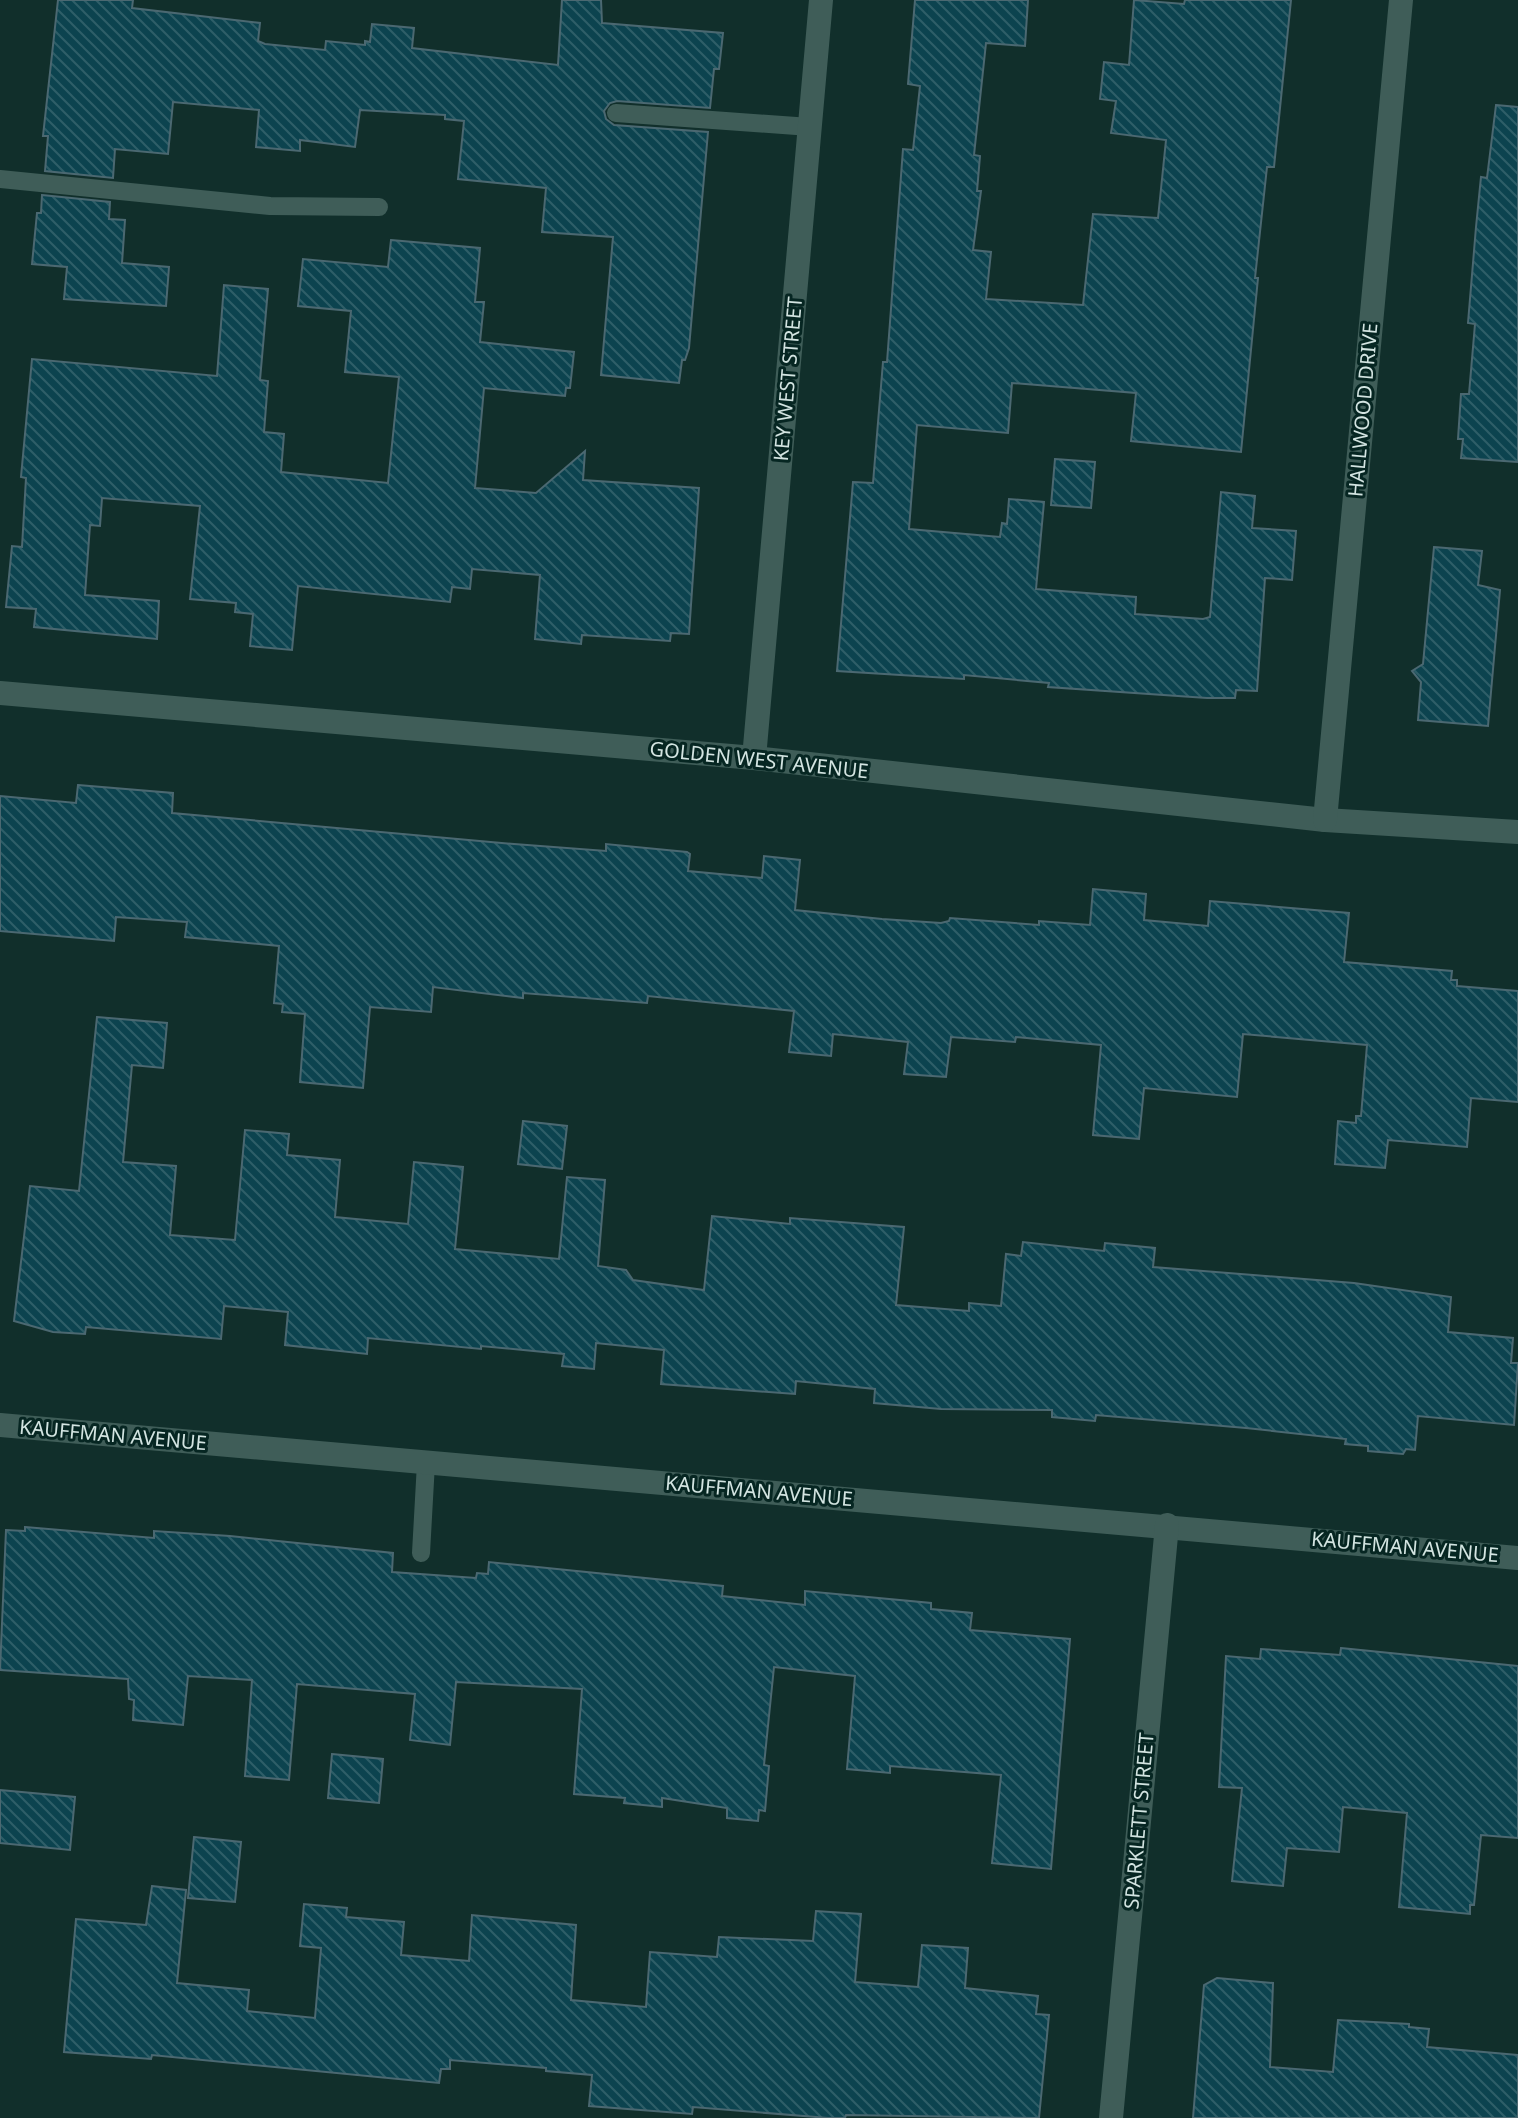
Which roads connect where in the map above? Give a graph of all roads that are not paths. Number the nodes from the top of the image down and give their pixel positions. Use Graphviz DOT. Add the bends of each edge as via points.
graph roads {
  1 [pos="821,0"];
  2 [pos="1401,0"];
  3 [pos="616,113"];
  4 [pos="810,127"];
  5 [pos="0,179"];
  6 [pos="379,207"];
  7 [pos="0,693"];
  8 [pos="754,758"];
  9 [pos="1325,820"];
  10 [pos="1518,832"];
  11 [pos="0,1425"];
  12 [pos="426,1463"];
  13 [pos="1167,1525"];
  14 [pos="421,1553"];
  15 [pos="1518,1558"];
  16 [pos="1111,2118"];
  1 -- 4 [label="street, KEY WEST STREET"];
  2 -- 9 [label="street, HALLWOOD DRIVE"];
  3 -- 4 [label="lane"];
  4 -- 8 [label="street, KEY WEST STREET"];
  5 -- 6 [label="lane" via="270,206"];
  7 -- 8 [label="street, GOLDEN WEST AVENUE"];
  8 -- 9 [label="street, GOLDEN WEST AVENUE"];
  9 -- 10 [label="street, GOLDEN WEST AVENUE"];
  11 -- 12 [label="street, KAUFFMAN AVENUE"];
  12 -- 13 [label="street, KAUFFMAN AVENUE"];
  12 -- 14 [label="lane"];
  13 -- 15 [label="street, KAUFFMAN AVENUE"];
  13 -- 16 [label="street, SPARKLETT STREET"];
}
